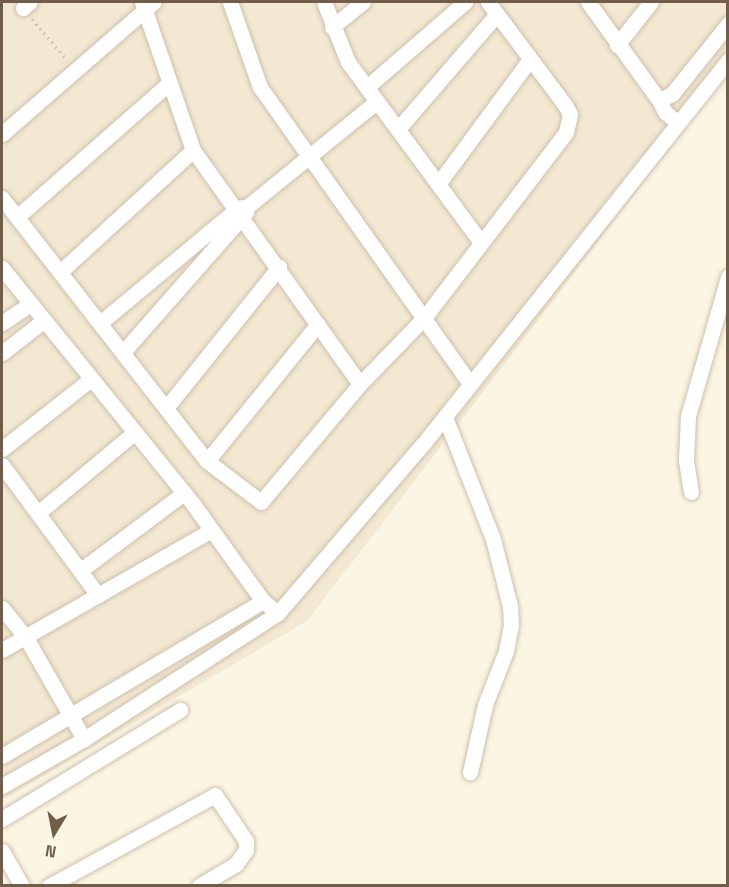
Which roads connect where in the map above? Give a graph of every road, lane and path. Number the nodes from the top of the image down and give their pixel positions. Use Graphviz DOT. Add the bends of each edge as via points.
graph roads {
  1 [pos="230,2"];
  2 [pos="324,2"];
  3 [pos="363,2"];
  4 [pos="465,2"];
  5 [pos="588,2"];
  6 [pos="651,2"];
  7 [pos="147,4"];
  8 [pos="26,5"];
  9 [pos="492,8"];
  10 [pos="728,24"];
  11 [pos="332,27"];
  12 [pos="617,45"];
  13 [pos="530,59"];
  14 [pos="728,61"];
  15 [pos="76,70"];
  16 [pos="169,83"];
  17 [pos="367,87"];
  18 [pos="659,100"];
  19 [pos="377,101"];
  20 [pos="678,123"];
  21 [pos="398,129"];
  22 [pos="2,134"];
  23 [pos="194,150"];
  24 [pos="309,158"];
  25 [pos="438,184"];
  26 [pos="2,198"];
  27 [pos="243,211"];
  28 [pos="17,218"];
  29 [pos="480,241"];
  30 [pos="279,267"];
  31 [pos="2,268"];
  32 [pos="60,272"];
  33 [pos="728,277"];
  34 [pos="30,304"];
  35 [pos="424,318"];
  36 [pos="43,321"];
  37 [pos="2,323"];
  38 [pos="100,323"];
  39 [pos="318,324"];
  40 [pos="124,351"];
  41 [pos="2,353"];
  42 [pos="91,379"];
  43 [pos="360,384"];
  44 [pos="470,384"];
  45 [pos="166,408"];
  46 [pos="445,417"];
  47 [pos="135,432"];
  48 [pos="2,449"];
  49 [pos="207,461"];
  50 [pos="2,465"];
  51 [pos="691,492"];
  52 [pos="184,493"];
  53 [pos="38,513"];
  54 [pos="210,531"];
  55 [pos="81,570"];
  56 [pos="98,595"];
  57 [pos="263,601"];
  58 [pos="2,608"];
  59 [pos="278,613"];
  60 [pos="25,636"];
  61 [pos="2,650"];
  62 [pos="180,710"];
  63 [pos="70,715"];
  64 [pos="99,730"];
  65 [pos="84,739"];
  66 [pos="115,750"];
  67 [pos="2,756"];
  68 [pos="470,772"];
  69 [pos="2,786"];
  70 [pos="2,819"];
  71 [pos="2,851"];
  72 [pos="22,885"];
  73 [pos="49,885"];
  74 [pos="199,885"];
  1 -- 24 [label="street" via="260,87"];
  2 -- 11 [label="street"];
  3 -- 11 [label="street"];
  4 -- 17 [label="street"];
  5 -- 12 [label="street"];
  6 -- 12 [label="street"];
  7 -- 15 [label="street"];
  7 -- 16 [label="street"];
  8 -- 15 [label="path"];
  9 -- 13 [label="street"];
  9 -- 21 [label="street"];
  10 -- 18 [label="street" via="672,94"];
  11 -- 17 [label="street" via="348,62"];
  12 -- 18 [label="street"];
  13 -- 25 [label="street"];
  13 -- 29 [label="street" via="565,105 569,124"];
  14 -- 20 [label="street"];
  15 -- 22 [label="street"];
  16 -- 23 [label="street"];
  16 -- 28 [label="street"];
  17 -- 19 [label="street"];
  18 -- 20 [label="street" via="665,112"];
  19 -- 21 [label="street"];
  19 -- 24 [label="street"];
  20 -- 44 [label="street"];
  21 -- 25 [label="street"];
  23 -- 27 [label="street"];
  23 -- 32 [label="street"];
  24 -- 27 [label="street"];
  24 -- 35 [label="street"];
  25 -- 29 [label="street"];
  26 -- 28 [label="street"];
  27 -- 30 [label="street"];
  27 -- 38 [label="street"];
  27 -- 40 [label="street"];
  28 -- 32 [label="street"];
  29 -- 35 [label="street"];
  30 -- 39 [label="street"];
  30 -- 45 [label="street"];
  31 -- 34 [label="street"];
  32 -- 38 [label="street"];
  33 -- 51 [label="street" via="688,416 686,460"];
  34 -- 36 [label="street"];
  34 -- 37 [label="street"];
  35 -- 43 [label="street"];
  35 -- 44 [label="street"];
  36 -- 41 [label="street"];
  36 -- 42 [label="street"];
  38 -- 40 [label="street"];
  39 -- 43 [label="street"];
  39 -- 49 [label="street"];
  40 -- 45 [label="street"];
  42 -- 47 [label="street"];
  42 -- 48 [label="street"];
  43 -- 49 [label="street" via="266,500 250,497"];
  44 -- 46 [label="street"];
  45 -- 49 [label="street"];
  46 -- 59 [label="street"];
  46 -- 68 [label="street" via="493,538 510,606 506,651 485,705"];
  47 -- 52 [label="street"];
  47 -- 53 [label="street"];
  50 -- 53 [label="street"];
  52 -- 54 [label="street"];
  52 -- 55 [label="street"];
  53 -- 55 [label="street"];
  54 -- 56 [label="street"];
  54 -- 57 [label="street"];
  55 -- 56 [label="street"];
  56 -- 60 [label="street"];
  57 -- 59 [label="street"];
  57 -- 63 [label="street"];
  58 -- 60 [label="street"];
  59 -- 64 [label="street"];
  60 -- 61 [label="street"];
  60 -- 63 [label="street"];
  62 -- 66 [label="street"];
  63 -- 65 [label="street"];
  63 -- 67 [label="street"];
  64 -- 65 [label="street"];
  64 -- 66 [label="street"];
  65 -- 69 [label="street"];
  66 -- 70 [label="street"];
  71 -- 72 [label="street"];
  73 -- 74 [label="street" via="215,795 246,841 246,850 236,864"];
}
